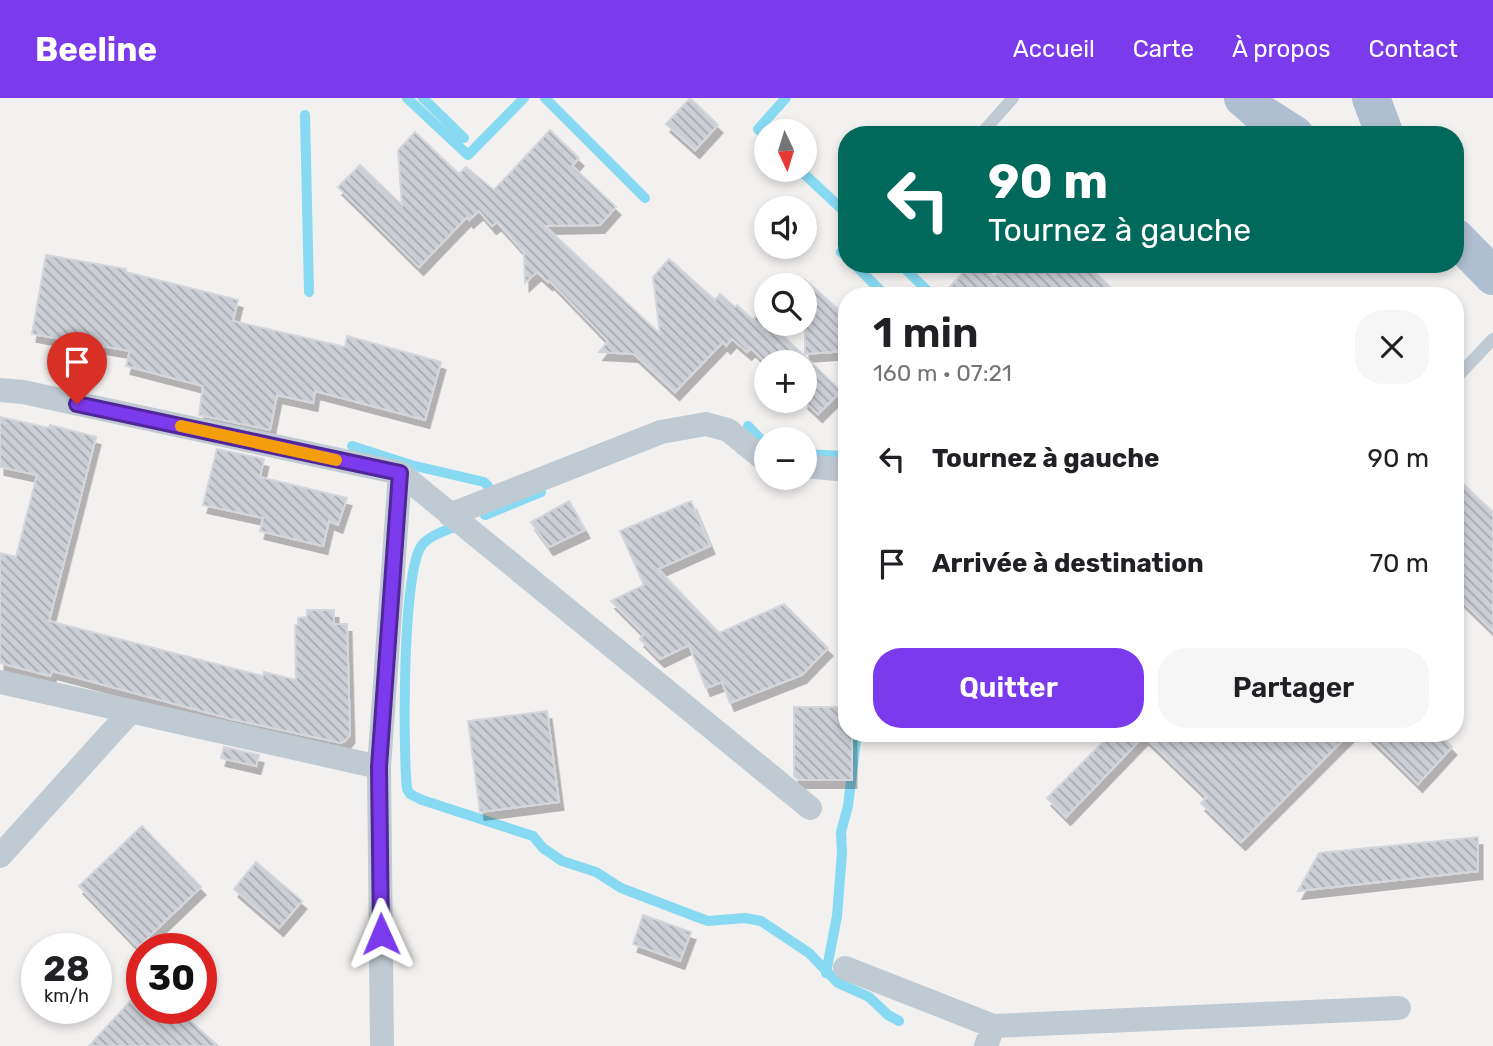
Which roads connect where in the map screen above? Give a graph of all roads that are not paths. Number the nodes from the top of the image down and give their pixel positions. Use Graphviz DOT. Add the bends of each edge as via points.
graph roads {
  1 [pos="1013,98"];
  2 [pos="1243,98"];
  3 [pos="1371,98"];
  4 [pos="988,126"];
  5 [pos="1281,126"];
  6 [pos="1382,126"];
  7 [pos="1464,246"];
  8 [pos="1493,276"];
  9 [pos="1493,339"];
  10 [pos="1464,370"];
  11 [pos="0,390"];
  12 [pos="754,451"];
  13 [pos="817,467"];
  14 [pos="838,469"];
  15 [pos="400,473"];
  16 [pos="450,514"];
  17 [pos="0,682"];
  18 [pos="131,712"];
  19 [pos="379,767"];
  20 [pos="810,808"];
  21 [pos="0,856"];
  22 [pos="845,968"];
  23 [pos="1399,1008"];
  24 [pos="989,1036"];
  25 [pos="383,1046"];
  1 -- 4 [label="lane"];
  2 -- 5 [label="main road"];
  3 -- 6 [label="main road"];
  7 -- 8 [label="main road"];
  9 -- 10 [label="lane"];
  11 -- 15 [label="street"];
  12 -- 16 [label="street" via="719,425 661,432"];
  13 -- 14 [label="street"];
  15 -- 16 [label="street"];
  15 -- 19 [label="street"];
  16 -- 20 [label="street"];
  17 -- 18 [label="street"];
  18 -- 19 [label="street"];
  18 -- 21 [label="street"];
  19 -- 25 [label="street"];
  22 -- 24 [label="street"];
  23 -- 24 [label="street"];
}
